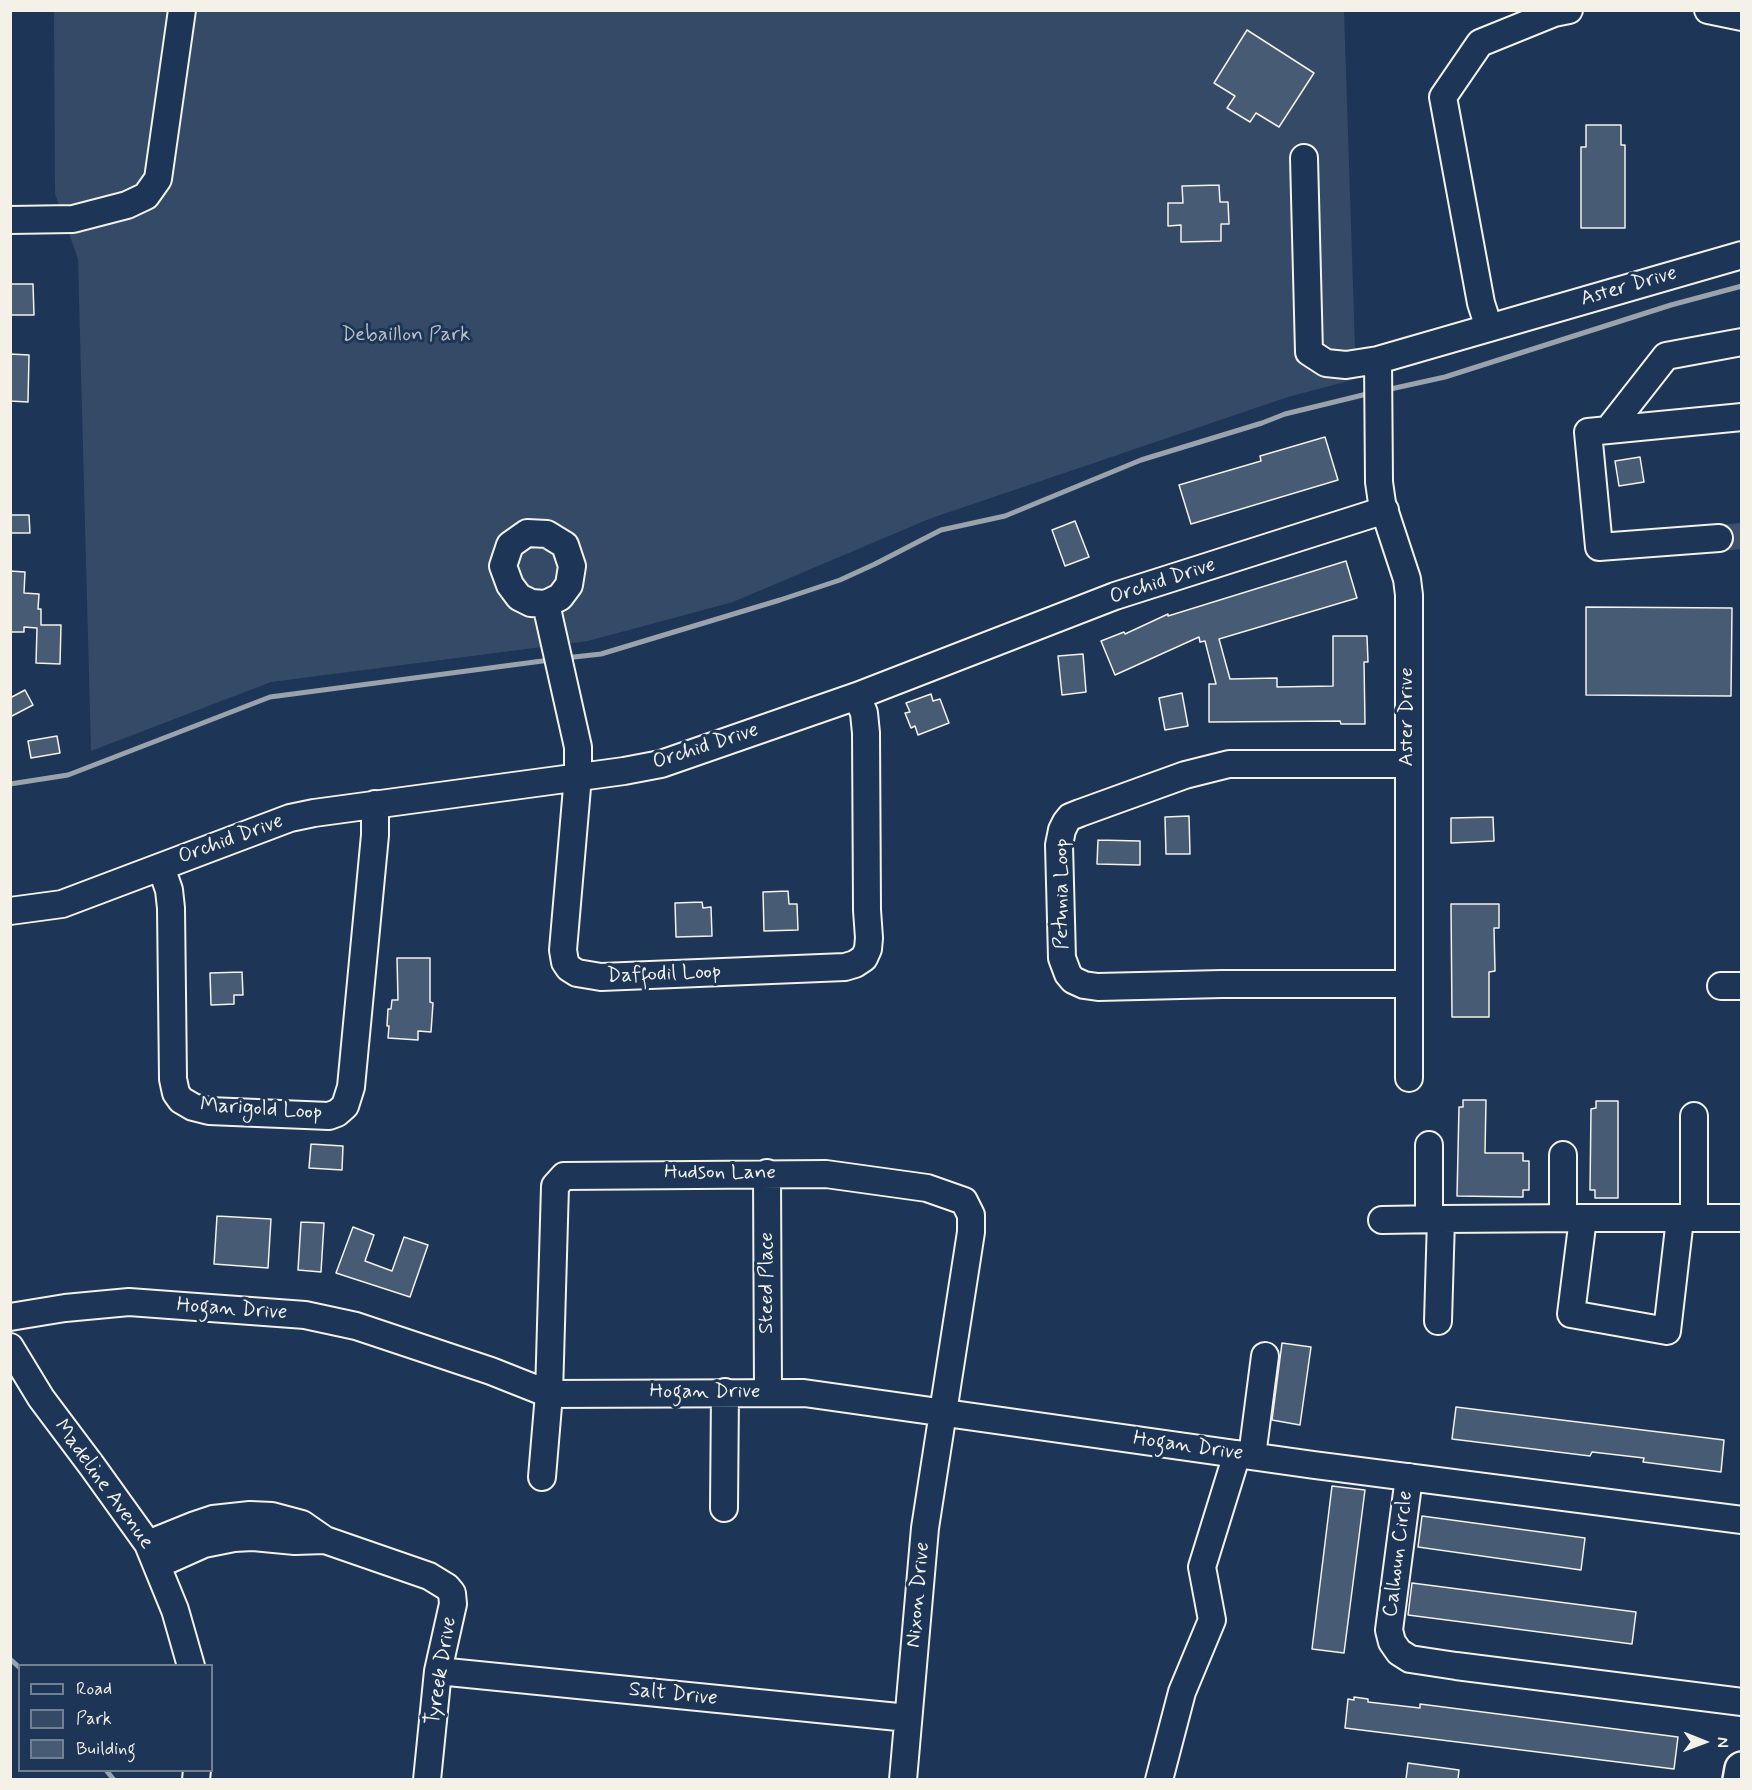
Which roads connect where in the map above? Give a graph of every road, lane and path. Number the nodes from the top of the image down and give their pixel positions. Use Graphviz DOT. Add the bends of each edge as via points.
graph roads {
  1 [pos="182,10"];
  2 [pos="1708,10"];
  3 [pos="1559,11"];
  4 [pos="1742,17"];
  5 [pos="1304,158"];
  6 [pos="10,219"];
  7 [pos="1742,255"];
  8 [pos="1489,328"];
  9 [pos="1742,342"];
  10 [pos="1378,360"];
  11 [pos="1742,417"];
  12 [pos="1608,430"];
  13 [pos="1385,510"];
  14 [pos="1719,538"];
  15 [pos="546,604"];
  16 [pos="857,696"];
  17 [pos="1408,764"];
  18 [pos="578,776"];
  19 [pos="375,804"];
  20 [pos="161,867"];
  21 [pos="10,911"];
  22 [pos="1409,984"];
  23 [pos="1409,1078"];
  24 [pos="1694,1116"];
  25 [pos="1429,1145"];
  26 [pos="1563,1155"];
  27 [pos="767,1173"];
  28 [pos="1573,1218"];
  29 [pos="1693,1218"];
  30 [pos="1742,1218"];
  31 [pos="1435,1219"];
  32 [pos="1382,1220"];
  33 [pos="1742,1234"];
  34 [pos="10,1317"];
  35 [pos="1438,1321"];
  36 [pos="10,1347"];
  37 [pos="1265,1356"];
  38 [pos="725,1392"];
  39 [pos="768,1392"];
  40 [pos="549,1394"];
  41 [pos="942,1412"];
  42 [pos="1244,1455"];
  43 [pos="542,1477"];
  44 [pos="1409,1477"];
  45 [pos="724,1508"];
  46 [pos="1742,1520"];
  47 [pos="153,1554"];
  48 [pos="191,1664"];
  49 [pos="438,1671"];
  50 [pos="1742,1702"];
  51 [pos="908,1718"];
  52 [pos="1742,1769"];
  53 [pos="427,1779"];
  54 [pos="903,1779"];
  55 [pos="1160,1779"];
  56 [pos="1740,1779"];
  1 -- 6 [label="street" via="158,179 146,196 128,205 73,219"];
  2 -- 4 [label="street"];
  3 -- 8 [label="street" via="1480,43 1443,97 1480,303"];
  5 -- 10 [label="street, Aster Drive" via="1309,352 1335,365"];
  7 -- 8 [label="street, Aster Drive"];
  8 -- 10 [label="street, Aster Drive"];
  9 -- 12 [label="street" via="1666,356"];
  10 -- 13 [label="street, Aster Drive" via="1379,482"];
  11 -- 12 [label="street"];
  12 -- 14 [label="street" via="1588,432 1599,547"];
  13 -- 16 [label="street, Orchid Drive" via="1115,597"];
  13 -- 17 [label="street, Aster Drive" via="1409,595"];
  15 -- 18 [label="street, Daffodil Loop" via="578,747"];
  16 -- 18 [label="street, Orchid Drive" via="661,764"];
  16 -- 18 [label="street, Daffodil Loop" via="866,733 868,949 855,964 601,977 568,968 563,950"];
  17 -- 22 [label="street, Aster Drive"];
  17 -- 22 [label="street, Petunia Loop" via="1229,764 1185,775 1080,813 1066,822 1059,845 1062,958 1068,974 1084,985"];
  18 -- 19 [label="street, Orchid Drive"];
  19 -- 20 [label="street, Orchid Drive" via="290,818"];
  19 -- 20 [label="street, Marigold Loop" via="351,1087 345,1106 329,1116 209,1111 193,1107 176,1093 171,908"];
  20 -- 21 [label="street, Orchid Drive" via="62,904"];
  22 -- 23 [label="street, Aster Drive"];
  24 -- 29 [label="street"];
  25 -- 31 [label="street"];
  26 -- 28 [label="street"];
  27 -- 39 [label="street, Steed Place"];
  27 -- 40 [label="street, Hudson Lane" via="564,1176 555,1186"];
  27 -- 41 [label="street, Hudson Lane" via="826,1174 927,1188 964,1201 971,1215 971,1232"];
  28 -- 29 [label="street"];
  28 -- 29 [label="street" via="1571,1314 1667,1331"];
  28 -- 31 [label="street"];
  29 -- 30 [label="street"];
  29 -- 33 [label="street"];
  31 -- 32 [label="street"];
  31 -- 35 [label="street"];
  34 -- 40 [label="street, Hogan Drive" via="129,1302 305,1315 356,1326"];
  36 -- 47 [label="street, Madeline Avenue" via="53,1416"];
  37 -- 42 [label="street"];
  38 -- 39 [label="street, Hogan Drive"];
  38 -- 40 [label="street, Hogan Drive"];
  38 -- 45 [label="street"];
  39 -- 41 [label="street, Hogan Drive" via="804,1393"];
  40 -- 43 [label="street, Hudson Lane"];
  41 -- 42 [label="street, Hogan Drive"];
  41 -- 51 [label="street, Nixon Drive" via="925,1528"];
  42 -- 44 [label="street, Hogan Drive"];
  42 -- 55 [label="street" via="1202,1567 1212,1620 1182,1692"];
  44 -- 46 [label="street, Calhoun Circle"];
  44 -- 50 [label="street, Calhoun Circle" via="1389,1630 1399,1652 1410,1659"];
  47 -- 48 [label="street, Madeline Avenue" via="176,1610"];
  47 -- 49 [label="street, Tyreek Drive" via="204,1522 230,1516 272,1516 313,1530 325,1540 429,1576 450,1590 453,1604"];
  49 -- 51 [label="street, Salt Drive"];
  49 -- 53 [label="street, Tyreek Drive"];
  51 -- 54 [label="street, Nixon Drive"];
  52 -- 56 [label="main road"];
}
